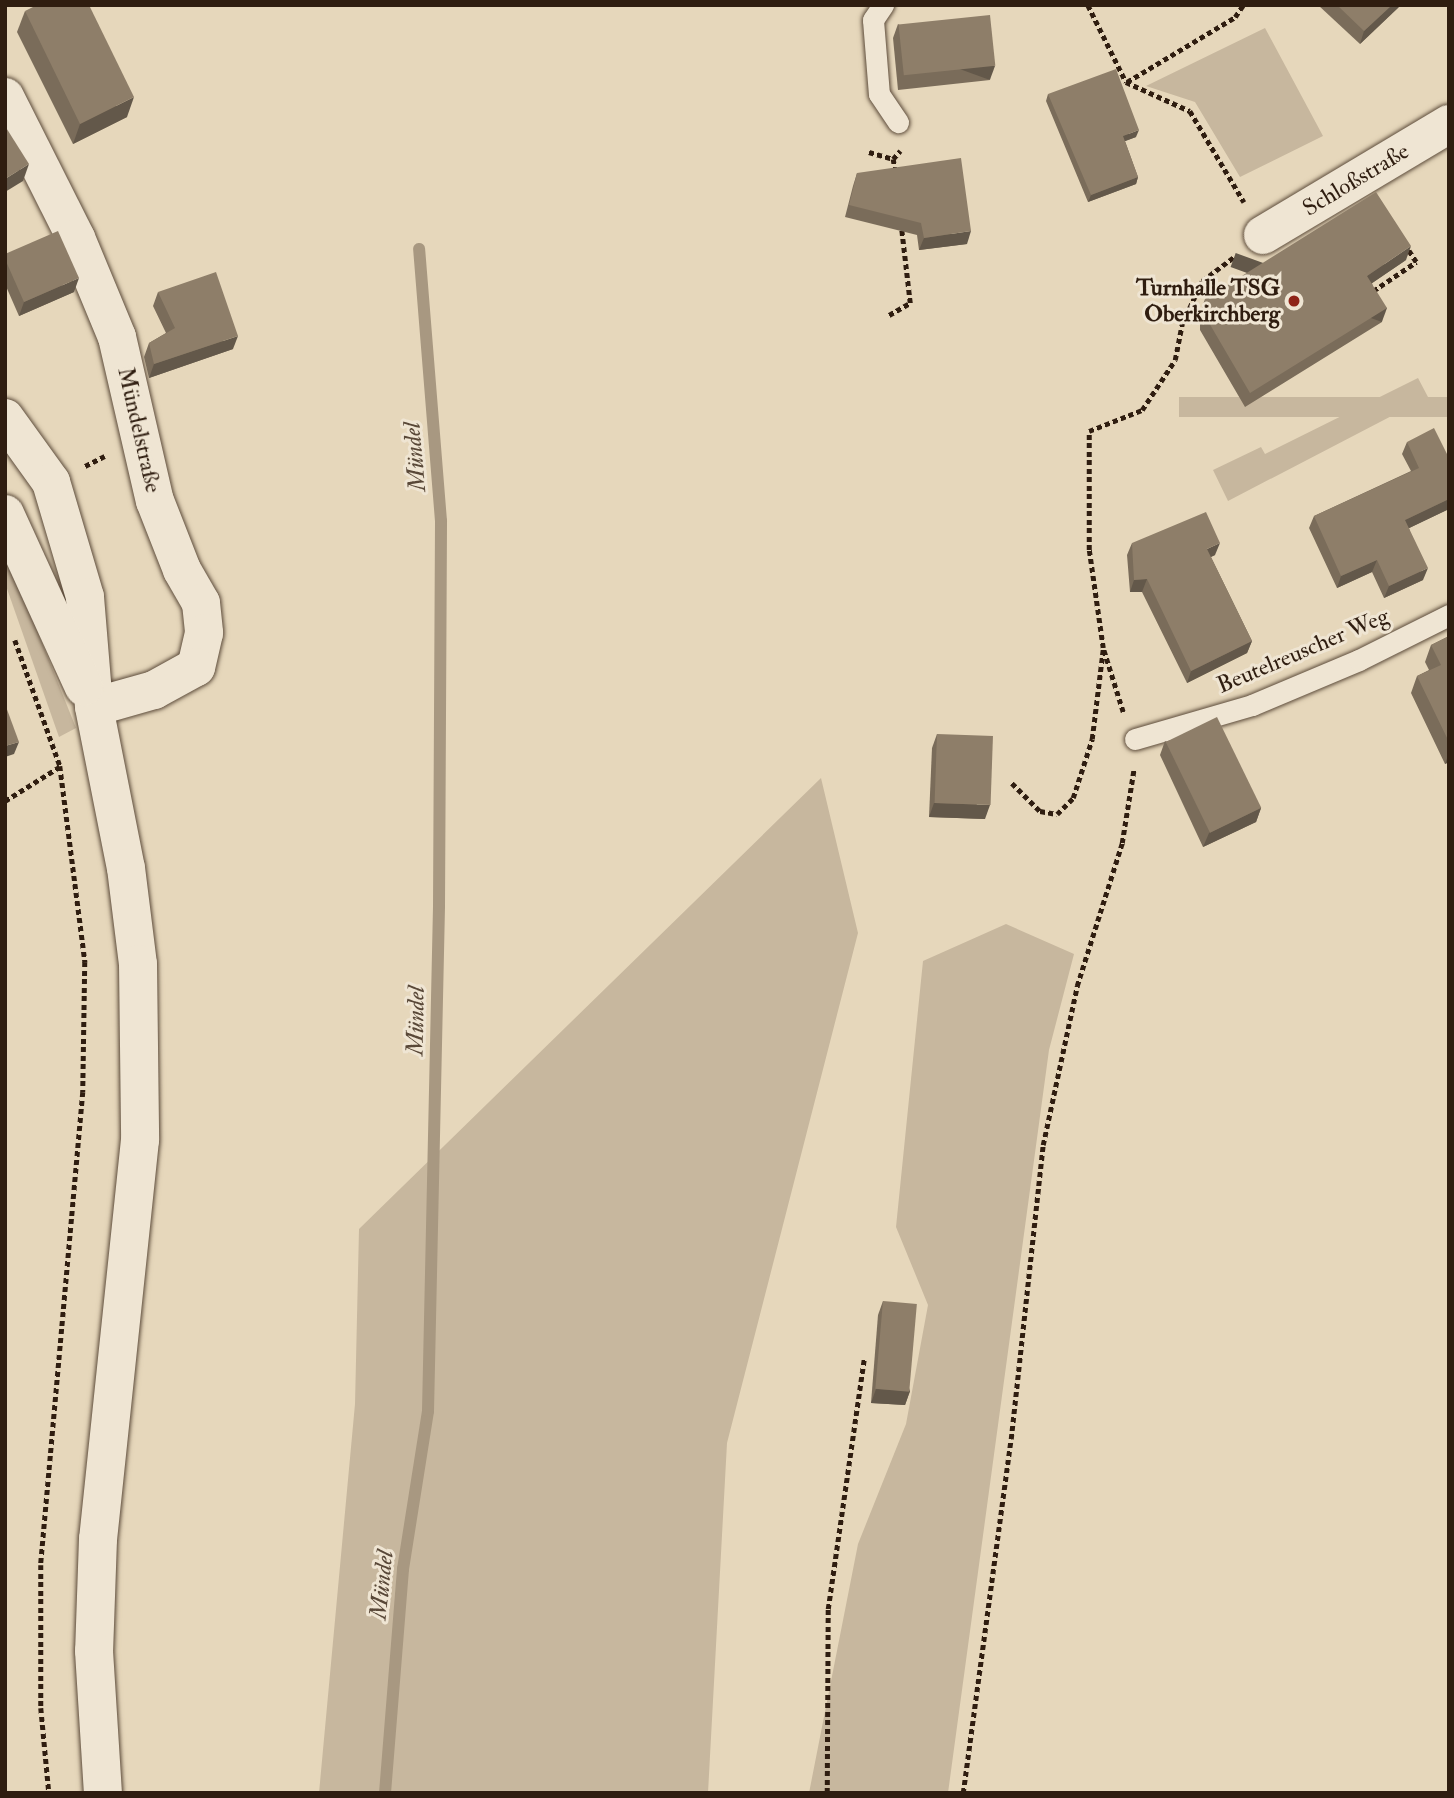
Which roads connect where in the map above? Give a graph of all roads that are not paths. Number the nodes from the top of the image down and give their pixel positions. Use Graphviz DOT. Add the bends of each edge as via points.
graph roads {
  1 [pos="878,13"];
  2 [pos="5,97"];
  3 [pos="898,122"];
  4 [pos="1449,124"];
  5 [pos="1264,235"];
  6 [pos="5,418"];
  7 [pos="5,514"];
  8 [pos="1449,615"];
  9 [pos="94,708"];
  10 [pos="1135,738"];
  11 [pos="103,1793"];
  1 -- 3 [label="lane" via="879,94"];
  2 -- 9 [label="main road, Mündelstraße" via="76,238 117,337 155,500 182,570 201,603 204,633 196,667 154,690"];
  4 -- 5 [label="main road, Schloßstraße"];
  6 -- 9 [label="main road" via="51,482 85,597"];
  7 -- 9 [label="main road"];
  8 -- 10 [label="lane, Beutelreuscher Weg" via="1359,660 1252,705"];
  9 -- 11 [label="main road" via="126,868 138,964 140,1140 98,1539 94,1651"];
}
